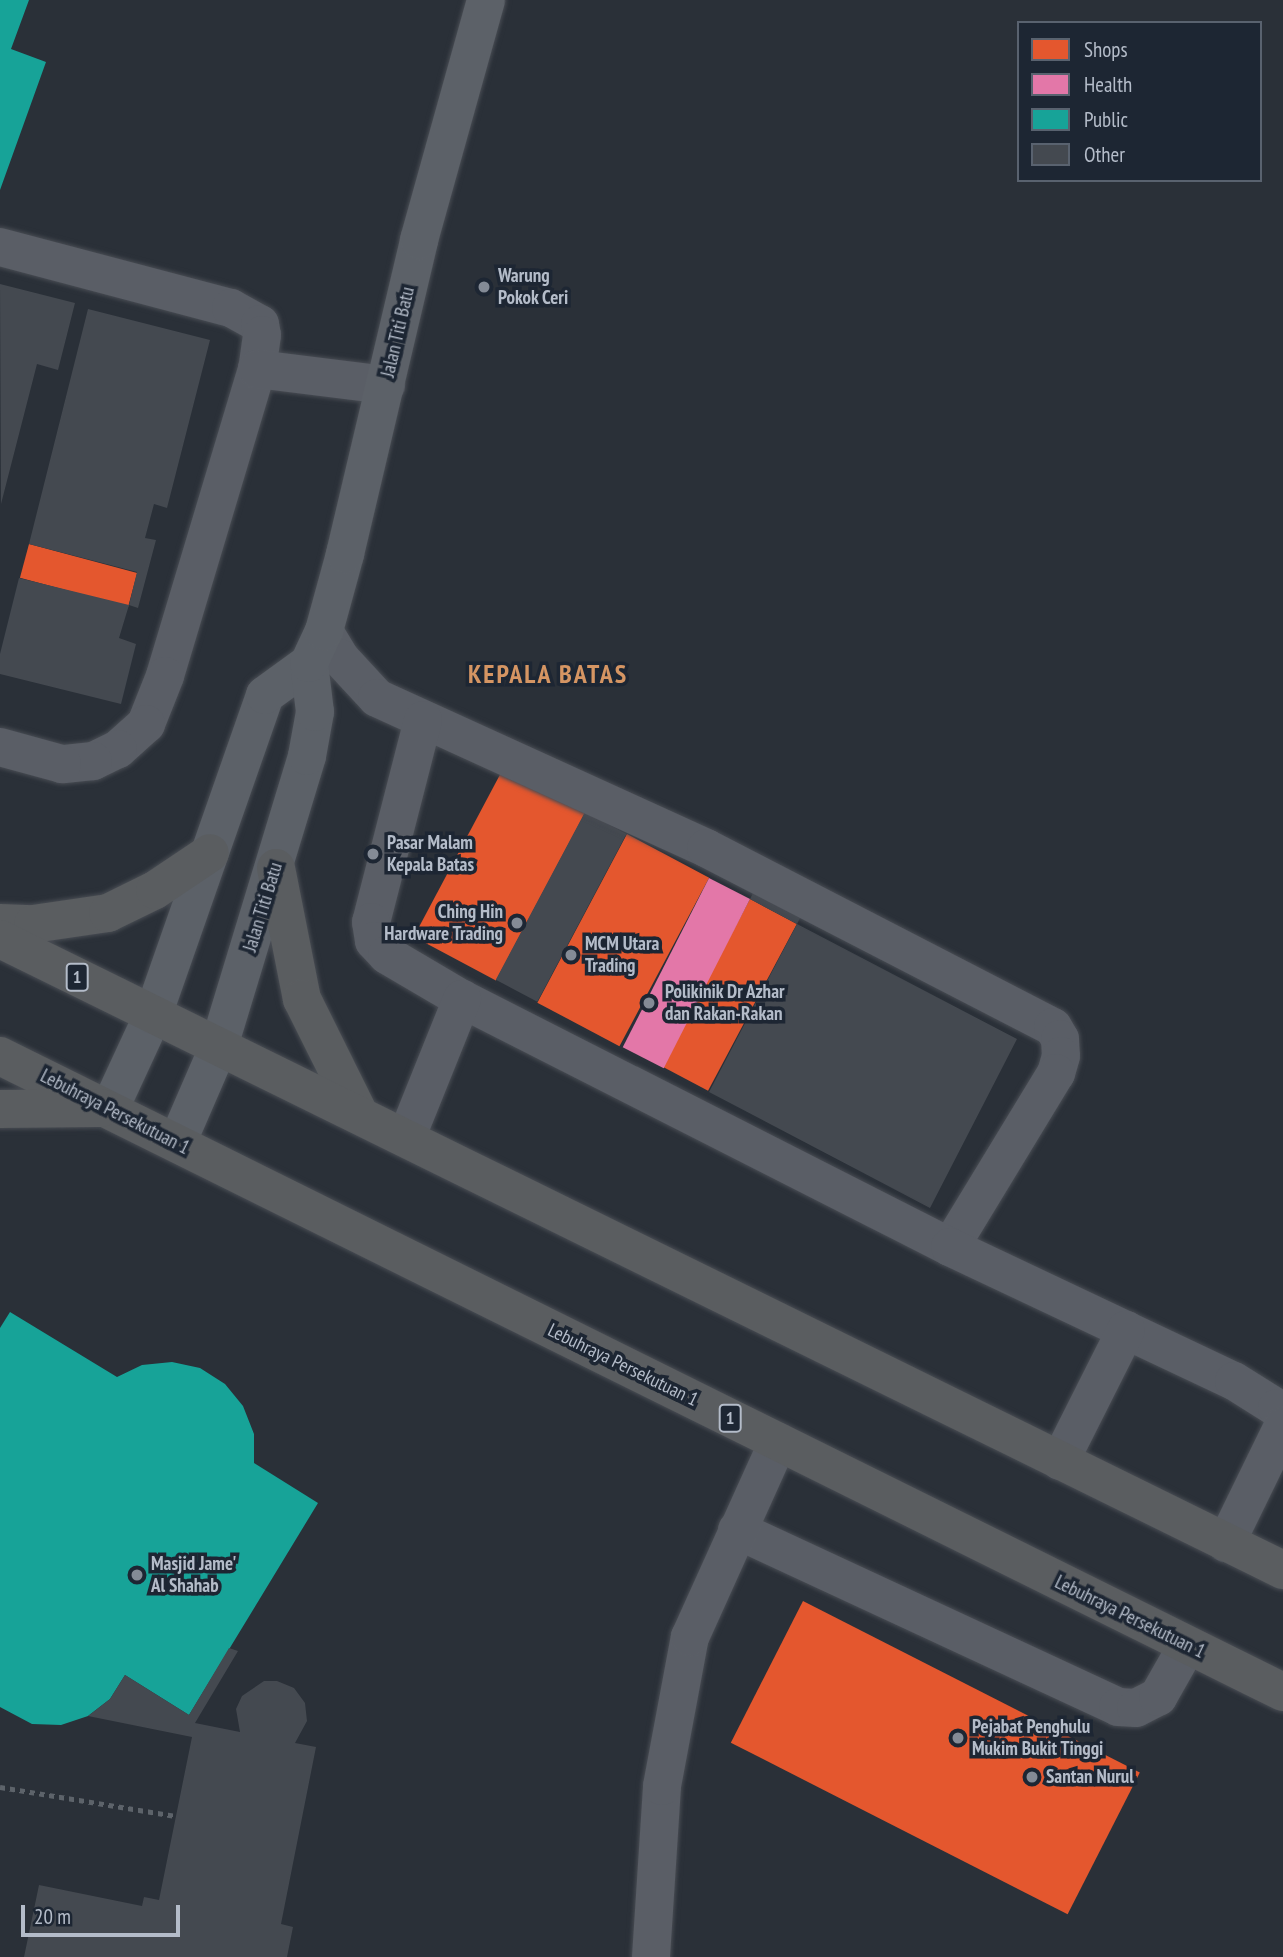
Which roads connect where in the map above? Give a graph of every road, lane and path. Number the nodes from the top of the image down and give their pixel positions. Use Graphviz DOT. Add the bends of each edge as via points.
graph roads {
  1 [pos="486,0"];
  2 [pos="0,247"];
  3 [pos="257,369"];
  4 [pos="386,385"];
  5 [pos="316,647"];
  6 [pos="423,720"];
  7 [pos="0,747"];
  8 [pos="209,853"];
  9 [pos="276,868"];
  10 [pos="0,923"];
  11 [pos="0,939"];
  12 [pos="462,999"];
  13 [pos="153,1015"];
  14 [pos="219,1046"];
  15 [pos="0,1056"];
  16 [pos="110,1108"];
  17 [pos="0,1109"];
  18 [pos="358,1112"];
  19 [pos="407,1136"];
  20 [pos="177,1143"];
  21 [pos="950,1247"];
  22 [pos="1126,1331"];
  23 [pos="1283,1417"];
  24 [pos="1283,1426"];
  25 [pos="778,1442"];
  26 [pos="1060,1461"];
  27 [pos="737,1530"];
  28 [pos="1226,1543"];
  29 [pos="1283,1570"];
  30 [pos="1187,1646"];
  31 [pos="1283,1692"];
  32 [pos="0,1787"];
  33 [pos="176,1816"];
  34 [pos="651,1957"];
  1 -- 4 [label="main road, Jalan Titi Batu" via="419,240"];
  2 -- 3 [label="street" via="248,314 260,324 262,335"];
  3 -- 4 [label="street"];
  3 -- 7 [label="street" via="165,676 146,724 118,749 93,761 62,764"];
  4 -- 5 [label="main road, Jalan Titi Batu"];
  5 -- 6 [label="street" via="340,658 377,698"];
  5 -- 8 [label="main road" via="265,695"];
  5 -- 9 [label="main road, Jalan Titi Batu" via="315,712"];
  6 -- 12 [label="street" via="371,922 374,941 387,955"];
  6 -- 21 [label="street" via="706,848 1053,1027 1062,1056 1056,1073"];
  8 -- 10 [label="highway" via="155,890 108,913 33,924"];
  8 -- 13 [label="main road"];
  9 -- 14 [label="main road, Jalan Titi Batu"];
  9 -- 18 [label="highway" via="302,999"];
  11 -- 13 [label="highway, 1"];
  12 -- 19 [label="street"];
  12 -- 21 [label="street"];
  13 -- 14 [label="highway, 1"];
  13 -- 16 [label="main road"];
  14 -- 18 [label="highway, 1"];
  14 -- 20 [label="main road, Jalan Titi Batu"];
  15 -- 16 [label="highway, Lebuhraya Persekutuan 1 / 1"];
  16 -- 17 [label="highway"];
  16 -- 20 [label="highway, Lebuhraya Persekutuan 1 / 1"];
  18 -- 19 [label="highway, 1"];
  19 -- 26 [label="highway, 1"];
  20 -- 25 [label="highway, Lebuhraya Persekutuan 1 / 1"];
  21 -- 22 [label="street"];
  22 -- 23 [label="street" via="1234,1381"];
  22 -- 26 [label="street"];
  24 -- 28 [label="street"];
  25 -- 27 [label="street"];
  25 -- 30 [label="highway, Lebuhraya Persekutuan 1 / 1"];
  26 -- 28 [label="highway, 1"];
  27 -- 30 [label="street" via="1118,1707 1136,1708 1158,1697"];
  27 -- 34 [label="street" via="690,1637 662,1786"];
  28 -- 29 [label="highway, 1"];
  30 -- 31 [label="highway, Lebuhraya Persekutuan 1 / 1"];
  32 -- 33 [label="path"];
}
